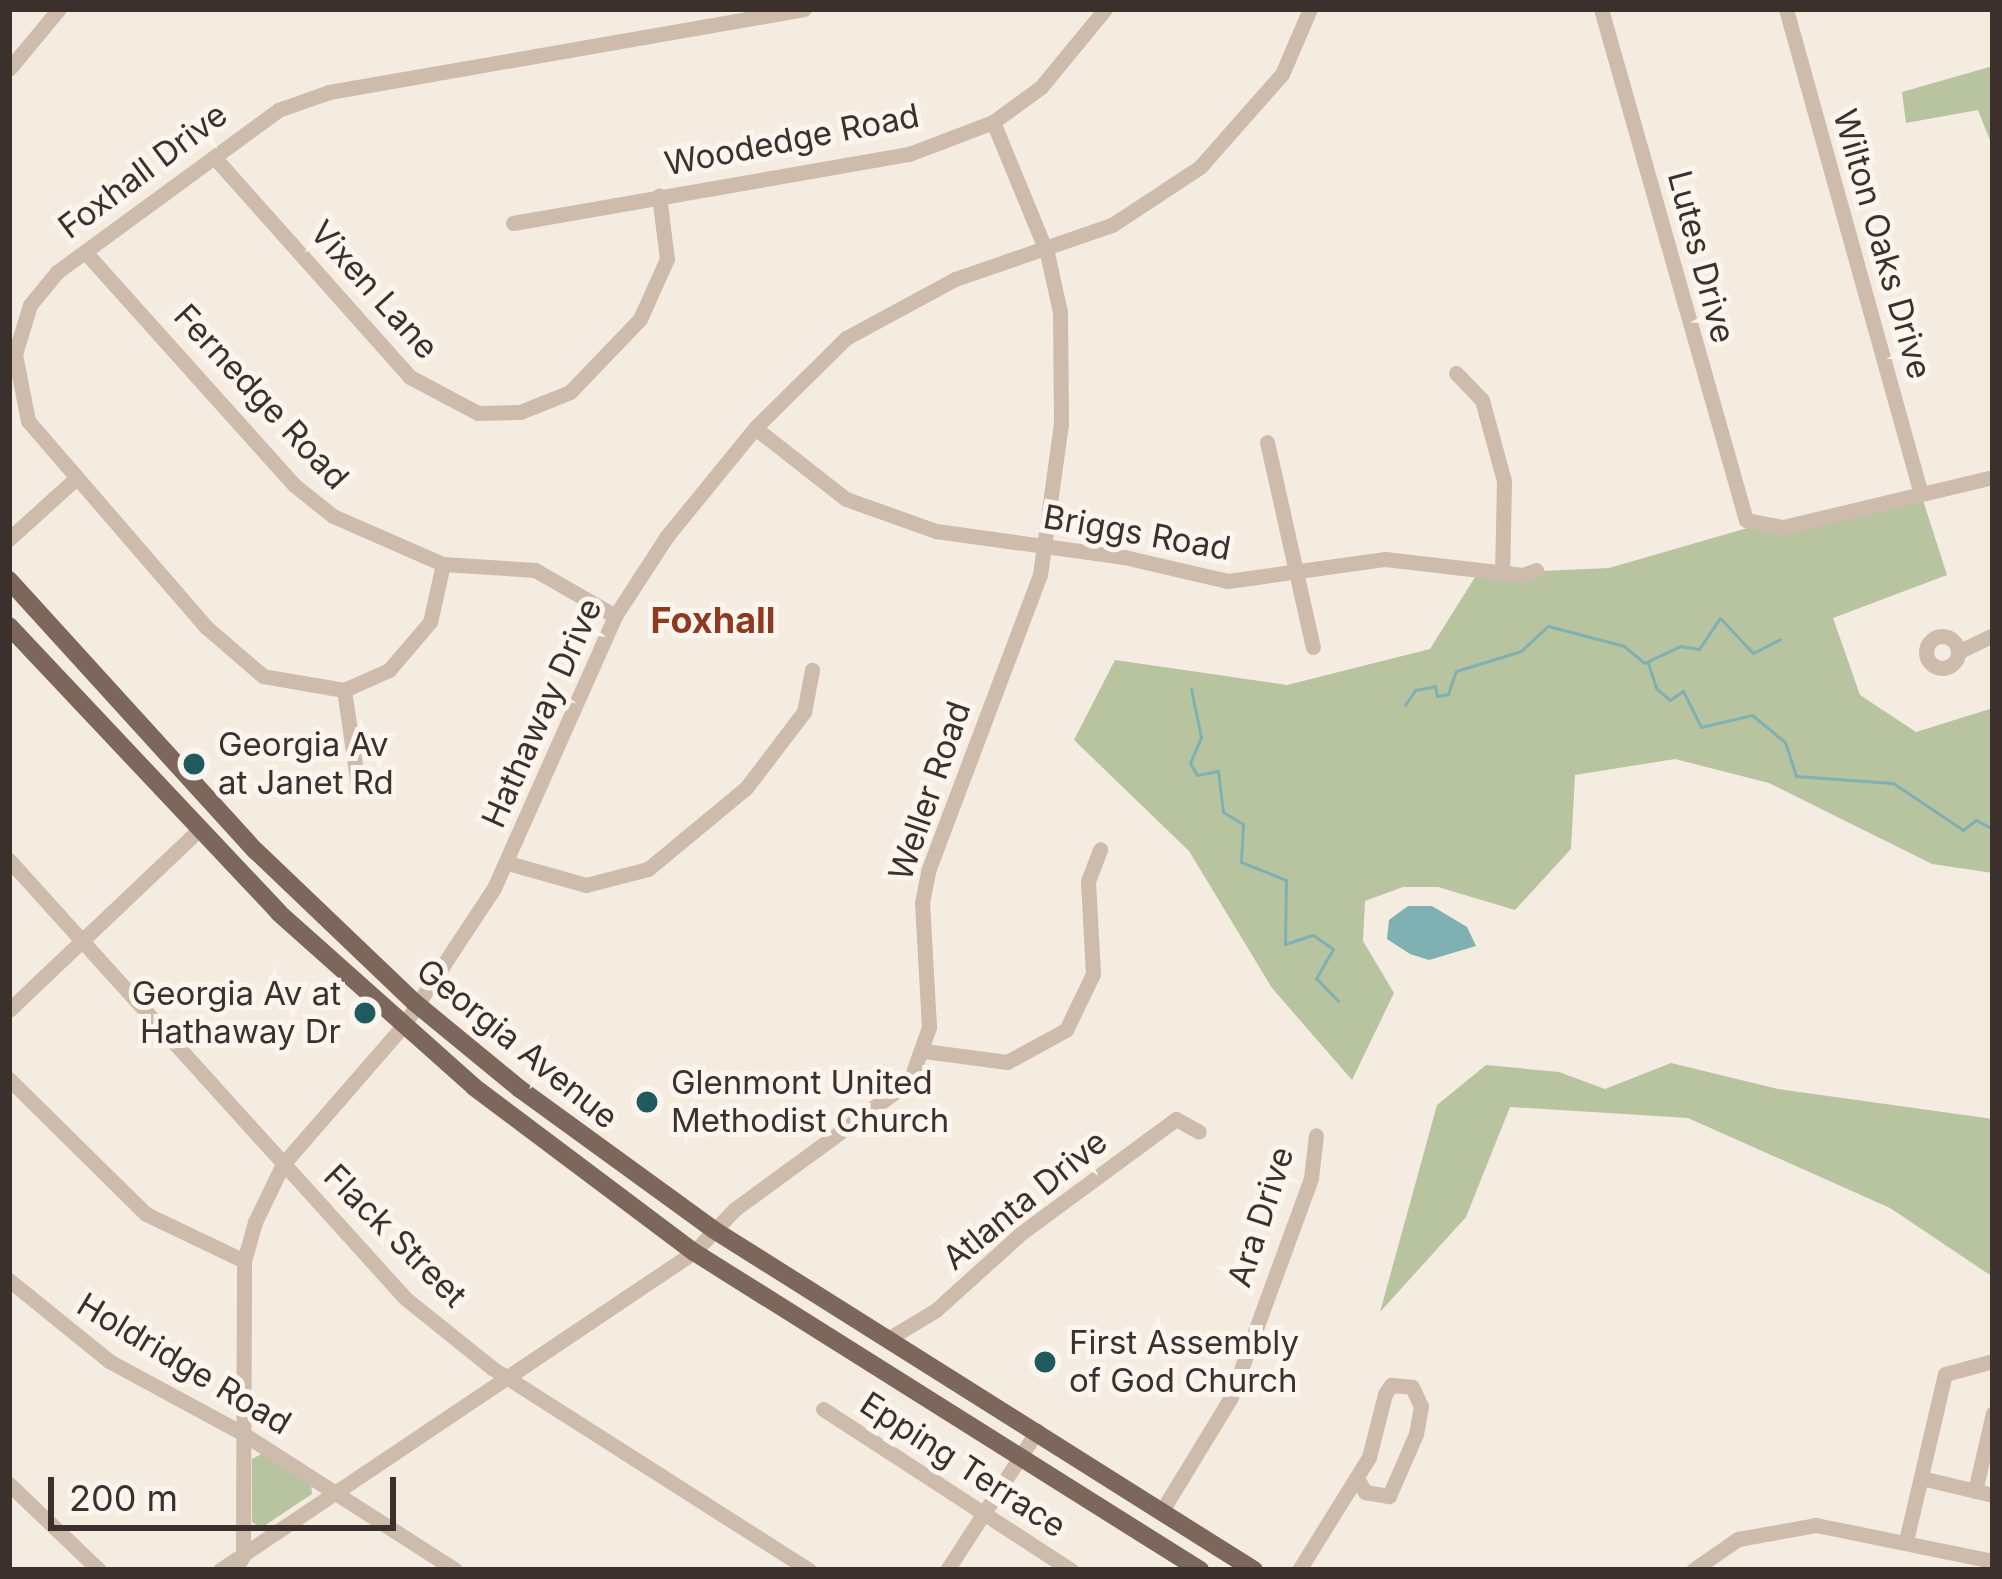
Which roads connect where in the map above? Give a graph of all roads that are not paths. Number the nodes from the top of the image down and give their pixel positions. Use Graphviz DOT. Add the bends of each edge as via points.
graph roads {
  1 [pos="59,9"];
  2 [pos="804,9"];
  3 [pos="1105,9"];
  4 [pos="1310,9"];
  5 [pos="1601,9"];
  6 [pos="1786,9"];
  7 [pos="9,69"];
  8 [pos="993,122"];
  9 [pos="214,157"];
  10 [pos="659,196"];
  11 [pos="513,223"];
  12 [pos="86,253"];
  13 [pos="1047,253"];
  14 [pos="13,336"];
  15 [pos="12,367"];
  16 [pos="1456,373"];
  17 [pos="755,428"];
  18 [pos="1267,442"];
  19 [pos="1993,477"];
  20 [pos="74,481"];
  21 [pos="1921,494"];
  22 [pos="9,539"];
  23 [pos="1044,547"];
  24 [pos="443,563"];
  25 [pos="1536,570"];
  26 [pos="1502,572"];
  27 [pos="1296,573"];
  28 [pos="9,580"];
  29 [pos="615,616"];
  30 [pos="9,626"];
  31 [pos="1993,635"];
  32 [pos="1313,647"];
  33 [pos="1958,652"];
  34 [pos="812,670"];
  35 [pos="344,690"];
  36 [pos="358,785"];
  37 [pos="199,830"];
  38 [pos="1100,849"];
  39 [pos="9,860"];
  40 [pos="508,862"];
  41 [pos="80,939"];
  42 [pos="414,1002"];
  43 [pos="9,1010"];
  44 [pos="404,1026"];
  45 [pos="924,1051"];
  46 [pos="9,1079"];
  47 [pos="1199,1132"];
  48 [pos="1316,1135"];
  49 [pos="283,1164"];
  50 [pos="714,1230"];
  51 [pos="694,1252"];
  52 [pos="244,1261"];
  53 [pos="9,1280"];
  54 [pos="888,1339"];
  55 [pos="1993,1361"];
  56 [pos="508,1377"];
  57 [pos="823,1409"];
  58 [pos="1993,1413"];
  59 [pos="1037,1431"];
  60 [pos="242,1433"];
  61 [pos="1020,1456"];
  62 [pos="1921,1478"];
  63 [pos="1358,1480"];
  64 [pos="9,1484"];
  65 [pos="1975,1491"];
  66 [pos="336,1492"];
  67 [pos="1993,1496"];
  68 [pos="1162,1509"];
  69 [pos="983,1515"];
  70 [pos="1906,1541"];
  71 [pos="1993,1561"];
  72 [pos="244,1565"];
  73 [pos="99,1570"];
  74 [pos="220,1570"];
  75 [pos="454,1570"];
  76 [pos="808,1570"];
  77 [pos="947,1570"];
  78 [pos="1071,1570"];
  79 [pos="1200,1570"];
  80 [pos="1254,1570"];
  81 [pos="1299,1570"];
  82 [pos="1693,1570"];
  1 -- 7 [label="street"];
  2 -- 9 [label="street, Foxhall Drive" via="329,92 278,110"];
  3 -- 8 [label="street, Woodedge Road" via="1063,65"];
  4 -- 13 [label="street, Hathaway Drive" via="1282,74 1200,167 1112,225"];
  5 -- 21 [label="street, Lutes Drive" via="1746,520 1783,526"];
  6 -- 21 [label="street, Wilton Oaks Drive"];
  8 -- 10 [label="street, Woodedge Road" via="909,154"];
  8 -- 13 [label="street, Weller Road"];
  9 -- 10 [label="street, Vixen Lane" via="410,377 478,413 520,412 570,392 640,319 667,259"];
  9 -- 12 [label="street, Foxhall Drive"];
  10 -- 11 [label="street, Woodedge Road"];
  12 -- 14 [label="street, Foxhall Drive" via="42,288"];
  12 -- 24 [label="street, Fernedge Road" via="295,485 386,545"];
  13 -- 17 [label="street, Hathaway Drive" via="902,302 815,363"];
  13 -- 23 [label="street, Weller Road" via="1063,379"];
  14 -- 15 [label="street, Foxhall Drive"];
  15 -- 20 [label="street, Foxhall Drive" via="28,422"];
  16 -- 26 [label="street" via="1482,400 1504,482"];
  17 -- 23 [label="street, Briggs Road" via="820,483 881,515"];
  17 -- 29 [label="street, Hathaway Drive"];
  18 -- 27 [label="street"];
  19 -- 21 [label="street"];
  20 -- 22 [label="street"];
  20 -- 35 [label="street, Foxhall Drive" via="245,664 282,684"];
  23 -- 27 [label="street, Briggs Road" via="1228,581"];
  23 -- 45 [label="street, Weller Road" via="1030,609 928,871"];
  24 -- 29 [label="street, Fernedge Road" via="535,570"];
  24 -- 35 [label="street" via="430,622 412,650"];
  25 -- 26 [label="street, Briggs Road"];
  26 -- 27 [label="street, Briggs Road" via="1385,559"];
  27 -- 32 [label="street"];
  28 -- 42 [label="main road, Georgia Avenue" via="256,851"];
  29 -- 40 [label="street, Hathaway Drive"];
  30 -- 37 [label="main road, Georgia Avenue"];
  31 -- 33 [label="street"];
  34 -- 40 [label="street" via="804,712 746,788 648,868 586,885"];
  35 -- 36 [label="street"];
  37 -- 41 [label="street"];
  37 -- 44 [label="main road, Georgia Avenue"];
  38 -- 45 [label="street" via="1088,881 1093,974 1066,1030 1007,1062"];
  39 -- 41 [label="street, Flack Street"];
  40 -- 42 [label="street, Hathaway Drive"];
  41 -- 43 [label="street"];
  41 -- 49 [label="street, Flack Street"];
  42 -- 44 [label="street, Hathaway Drive"];
  42 -- 50 [label="main road, Georgia Avenue"];
  44 -- 49 [label="street, Hathaway Drive"];
  44 -- 51 [label="main road, Georgia Avenue"];
  45 -- 50 [label="street" via="896,1097"];
  46 -- 52 [label="street" via="146,1214"];
  47 -- 54 [label="street, Atlanta Drive" via="1176,1119 1020,1234 936,1310"];
  48 -- 68 [label="street, Ara Drive" via="1311,1178 1231,1397"];
  49 -- 52 [label="street, Hathaway Drive"];
  49 -- 56 [label="street, Flack Street" via="405,1298"];
  50 -- 51 [label="street"];
  50 -- 54 [label="main road, Georgia Avenue"];
  51 -- 56 [label="street"];
  51 -- 61 [label="main road, Georgia Avenue"];
  52 -- 60 [label="street, Hathaway Drive"];
  53 -- 60 [label="street, Holdridge Road" via="109,1361"];
  54 -- 59 [label="main road, Georgia Avenue"];
  55 -- 62 [label="street" via="1945,1374"];
  56 -- 66 [label="street"];
  56 -- 76 [label="street, Flack Street"];
  57 -- 69 [label="street, Epping Terrace"];
  58 -- 65 [label="street"];
  59 -- 61 [label="street"];
  59 -- 68 [label="main road, Georgia Avenue"];
  60 -- 66 [label="street, Holdridge Road"];
  60 -- 72 [label="street, Hathaway Drive"];
  61 -- 69 [label="street"];
  61 -- 79 [label="main road, Georgia Avenue"];
  62 -- 65 [label="street"];
  62 -- 70 [label="street"];
  63 -- 63 [label="street" via="1385,1394 1391,1384 1412,1387 1421,1406 1389,1496 1365,1492"];
  63 -- 81 [label="street"];
  64 -- 73 [label="street"];
  65 -- 67 [label="street"];
  66 -- 72 [label="street"];
  66 -- 75 [label="street, Holdridge Road"];
  68 -- 80 [label="main road, Georgia Avenue"];
  69 -- 77 [label="street"];
  69 -- 78 [label="street, Epping Terrace"];
  70 -- 71 [label="street"];
  70 -- 82 [label="street" via="1850,1528 1781,1528 1719,1547"];
  72 -- 74 [label="street"];
}
